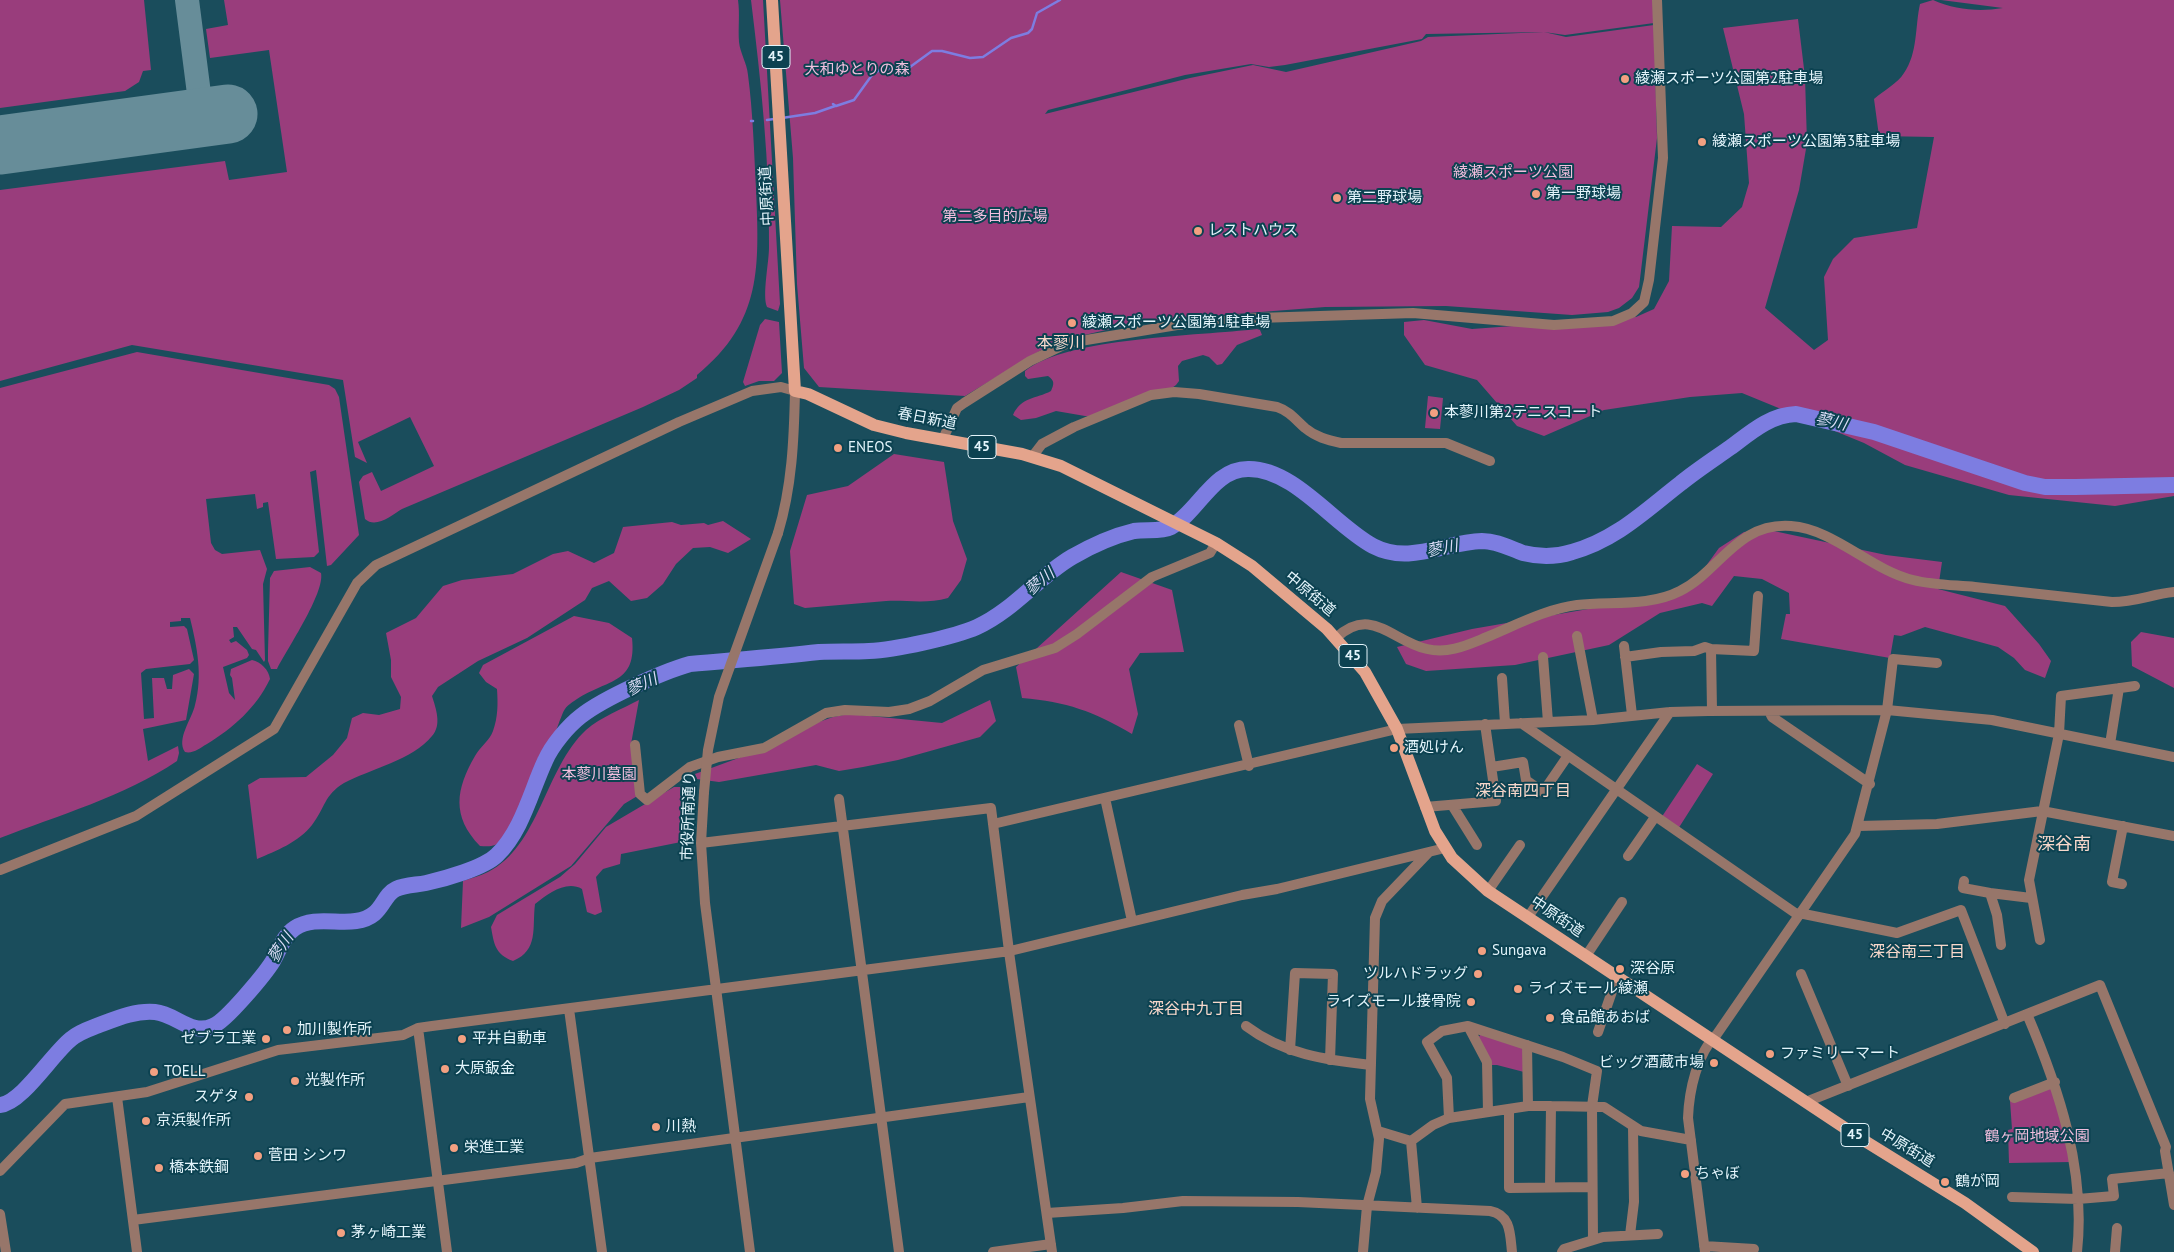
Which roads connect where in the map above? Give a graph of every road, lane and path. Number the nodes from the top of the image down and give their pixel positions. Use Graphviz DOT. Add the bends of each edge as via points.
graph roads {
  1 [pos="772,0"];
  2 [pos="1657,0"];
  3 [pos="795,391"];
  4 [pos="943,440"];
  5 [pos="1032,457"];
  6 [pos="1490,461"];
  7 [pos="1164,518"];
  8 [pos="1216,543"];
  9 [pos="2174,592"];
  10 [pos="1758,596"];
  11 [pos="1577,636"];
  12 [pos="1336,638"];
  13 [pos="1711,649"];
  14 [pos="1543,657"];
  15 [pos="1937,663"];
  16 [pos="1502,678"];
  17 [pos="2135,686"];
  18 [pos="2119,688"];
  19 [pos="1887,710"];
  20 [pos="1712,711"];
  21 [pos="1769,711"];
  22 [pos="1670,712"];
  23 [pos="1632,715"];
  24 [pos="1593,720"];
  25 [pos="1548,722"];
  26 [pos="1506,723"];
  27 [pos="1521,723"];
  28 [pos="1485,724"];
  29 [pos="1239,725"];
  30 [pos="1398,729"];
  31 [pos="2059,734"];
  32 [pos="2110,744"];
  33 [pos="635,745"];
  34 [pos="1567,756"];
  35 [pos="2174,757"];
  36 [pos="1249,766"];
  37 [pos="1492,766"];
  38 [pos="1870,784"];
  39 [pos="1616,790"];
  40 [pos="1105,798"];
  41 [pos="839,799"];
  42 [pos="1452,805"];
  43 [pos="1424,807"];
  44 [pos="2042,811"];
  45 [pos="1655,817"];
  46 [pos="993,824"];
  47 [pos="842,825"];
  48 [pos="1859,826"];
  49 [pos="2123,826"];
  50 [pos="2174,836"];
  51 [pos="701,843"];
  52 [pos="1520,844"];
  53 [pos="1477,845"];
  54 [pos="1445,848"];
  55 [pos="1429,852"];
  56 [pos="1628,856"];
  57 [pos="0,870"];
  58 [pos="2122,884"];
  59 [pos="1963,888"];
  60 [pos="1488,891"];
  61 [pos="1990,894"];
  62 [pos="2031,898"];
  63 [pos="1622,902"];
  64 [pos="1799,914"];
  65 [pos="1528,917"];
  66 [pos="1132,921"];
  67 [pos="2040,940"];
  68 [pos="2001,945"];
  69 [pos="1010,951"];
  70 [pos="1586,956"];
  71 [pos="861,970"];
  72 [pos="1801,974"];
  73 [pos="1617,977"];
  74 [pos="715,990"];
  75 [pos="569,1009"];
  76 [pos="2027,1014"];
  77 [pos="2005,1024"];
  78 [pos="1246,1026"];
  79 [pos="1468,1026"];
  80 [pos="418,1028"];
  81 [pos="1598,1032"];
  82 [pos="1711,1040"];
  83 [pos="1527,1045"];
  84 [pos="1290,1050"];
  85 [pos="1330,1060"];
  86 [pos="1371,1065"];
  87 [pos="2055,1082"];
  88 [pos="1848,1086"];
  89 [pos="117,1097"];
  90 [pos="1030,1097"];
  91 [pos="2014,1098"];
  92 [pos="1806,1102"];
  93 [pos="1528,1106"];
  94 [pos="1550,1106"];
  95 [pos="1592,1106"];
  96 [pos="1509,1110"];
  97 [pos="1488,1112"];
  98 [pos="881,1118"];
  99 [pos="1449,1118"];
  100 [pos="1633,1127"];
  101 [pos="1378,1131"];
  102 [pos="736,1138"];
  103 [pos="1690,1140"];
  104 [pos="1411,1141"];
  105 [pos="2170,1145"];
  106 [pos="590,1158"];
  107 [pos="0,1171"];
  108 [pos="2168,1173"];
  109 [pos="438,1182"];
  110 [pos="1550,1187"];
  111 [pos="1591,1187"];
  112 [pos="2012,1197"];
  113 [pos="2078,1199"];
  114 [pos="2174,1205"];
  115 [pos="1367,1206"];
  116 [pos="1418,1208"];
  117 [pos="1047,1213"];
  118 [pos="0,1214"];
  119 [pos="133,1220"];
  120 [pos="2117,1228"];
  121 [pos="2,1232"];
  122 [pos="1658,1234"];
  123 [pos="1630,1235"];
  124 [pos="1593,1240"];
  125 [pos="1052,1248"];
  126 [pos="1704,1249"];
  127 [pos="1754,1249"];
  128 [pos="6,1252"];
  129 [pos="137,1252"];
  130 [pos="448,1252"];
  131 [pos="602,1252"];
  132 [pos="750,1252"];
  133 [pos="899,1252"];
  134 [pos="993,1252"];
  135 [pos="1363,1252"];
  136 [pos="1512,1252"];
  137 [pos="1562,1252"];
  138 [pos="2033,1252"];
  139 [pos="2077,1252"];
  140 [pos="2115,1252"];
  1 -- 3 [label="main road, 中原街道 / 45"];
  2 -- 4 [label="street" via="1663,158 1649,280 1644,302 1632,313 1613,321 1554,325 1413,313 1268,318 1177,325 1077,341 1039,356 957,408"];
  3 -- 4 [label="main road, 春日新道 / 45" via="874,425"];
  3 -- 51 [label="street, 市役所南通り, bridge" via="792,464 786,507 719,697 708,750"];
  3 -- 57 [label="street" via="781,387 752,391 376,565 356,583 274,729 136,816"];
  4 -- 5 [label="main road, 春日新道 / 45"];
  5 -- 6 [label="street" via="1042,444 1074,427 1151,395 1174,392 1277,407 1287,411 1323,440 1446,444"];
  5 -- 7 [label="main road, 春日新道 / 45" via="1061,466"];
  7 -- 8 [label="main road, 中原街道 / 45"];
  8 -- 12 [label="main road, 中原街道 / 45" via="1252,566"];
  8 -- 33 [label="street" via="1210,553 1152,578 1055,648 983,670 910,709 826,713 764,748 718,756 690,767 647,800 640,794"];
  9 -- 12 [label="street" via="2130,602 2112,602 1913,580 1880,567 1810,530 1792,526 1775,527 1742,539 1693,583 1678,592 1660,598 1563,608 1451,650 1425,649 1369,624 1352,626"];
  10 -- 13 [label="street" via="1754,651"];
  11 -- 24 [label="street"];
  12 -- 30 [label="main road, 中原街道 / 45" via="1373,684"];
  13 -- 20 [label="street"];
  13 -- 23 [label="street" via="1625,651"];
  14 -- 25 [label="street"];
  15 -- 19 [label="street" via="1893,660"];
  16 -- 26 [label="street"];
  17 -- 18 [label="street"];
  18 -- 31 [label="street" via="2061,696"];
  18 -- 32 [label="street"];
  19 -- 21 [label="street"];
  19 -- 31 [label="street" via="1992,720"];
  19 -- 38 [label="street"];
  20 -- 21 [label="street"];
  20 -- 22 [label="street"];
  21 -- 38 [label="street" via="1772,717"];
  22 -- 23 [label="street"];
  22 -- 39 [label="street"];
  23 -- 24 [label="street"];
  24 -- 25 [label="street"];
  25 -- 27 [label="street"];
  26 -- 27 [label="street"];
  26 -- 28 [label="street"];
  27 -- 34 [label="street"];
  28 -- 30 [label="street"];
  28 -- 37 [label="street"];
  29 -- 36 [label="street"];
  30 -- 36 [label="street"];
  30 -- 43 [label="main road, 中原街道 / 45"];
  31 -- 32 [label="street"];
  31 -- 44 [label="street"];
  32 -- 35 [label="street"];
  34 -- 37 [label="street" via="1543,792 1526,780 1523,762"];
  34 -- 39 [label="street"];
  36 -- 40 [label="street"];
  37 -- 42 [label="street" via="1496,801"];
  38 -- 48 [label="street"];
  39 -- 45 [label="street"];
  39 -- 65 [label="street"];
  40 -- 46 [label="street"];
  40 -- 66 [label="street"];
  41 -- 47 [label="street"];
  42 -- 43 [label="street"];
  42 -- 53 [label="street"];
  43 -- 54 [label="main road, 中原街道 / 45"];
  44 -- 48 [label="street" via="1937,824"];
  44 -- 49 [label="street"];
  44 -- 62 [label="street" via="2029,880"];
  45 -- 56 [label="street"];
  45 -- 64 [label="street"];
  46 -- 47 [label="street" via="991,808"];
  46 -- 69 [label="street"];
  47 -- 51 [label="street"];
  47 -- 71 [label="street"];
  48 -- 64 [label="street"];
  49 -- 50 [label="street"];
  49 -- 58 [label="street" via="2112,882"];
  51 -- 74 [label="street, 市役所南通り"];
  52 -- 60 [label="street"];
  54 -- 55 [label="street"];
  54 -- 60 [label="main road, 中原街道 / 45" via="1463,870"];
  55 -- 66 [label="street"];
  55 -- 86 [label="street" via="1378,909"];
  59 -- 61 [label="street"];
  60 -- 65 [label="main road, 中原街道 / 45"];
  61 -- 62 [label="street"];
  61 -- 68 [label="street" via="1998,915"];
  62 -- 67 [label="street"];
  63 -- 70 [label="street"];
  64 -- 77 [label="street" via="1896,933 1961,910"];
  64 -- 82 [label="street"];
  65 -- 70 [label="main road, 中原街道 / 45"];
  66 -- 69 [label="street"];
  69 -- 71 [label="street"];
  69 -- 90 [label="street"];
  70 -- 73 [label="main road, 中原街道 / 45"];
  71 -- 74 [label="street"];
  71 -- 98 [label="street"];
  72 -- 88 [label="street"];
  73 -- 81 [label="street"];
  73 -- 82 [label="main road, 中原街道 / 45"];
  74 -- 75 [label="street"];
  74 -- 102 [label="street, 市役所南通り"];
  75 -- 80 [label="street"];
  75 -- 106 [label="street"];
  76 -- 77 [label="street"];
  76 -- 87 [label="street"];
  76 -- 105 [label="street" via="2100,985"];
  77 -- 88 [label="street"];
  78 -- 84 [label="street"];
  79 -- 83 [label="street"];
  79 -- 97 [label="street" via="1486,1062"];
  79 -- 99 [label="street" via="1442,1032 1427,1042 1447,1078"];
  80 -- 89 [label="street" via="403,1035 278,1050 147,1092"];
  80 -- 109 [label="street"];
  82 -- 92 [label="main road, 中原街道 / 45"];
  82 -- 103 [label="street" via="1689,1100"];
  83 -- 93 [label="street"];
  83 -- 95 [label="street" via="1597,1071"];
  84 -- 85 [label="street"];
  84 -- 85 [label="street" via="1295,974 1333,974"];
  85 -- 86 [label="street"];
  86 -- 101 [label="street" via="1370,1099"];
  87 -- 91 [label="street"];
  87 -- 113 [label="street" via="2074,1163"];
  88 -- 92 [label="street"];
  89 -- 107 [label="street" via="65,1104"];
  89 -- 119 [label="street"];
  90 -- 98 [label="street"];
  90 -- 117 [label="street"];
  92 -- 138 [label="main road, 中原街道 / 45" via="1965,1203"];
  93 -- 94 [label="street"];
  93 -- 96 [label="street"];
  94 -- 95 [label="street"];
  94 -- 110 [label="street"];
  95 -- 100 [label="street" via="1612,1110"];
  95 -- 111 [label="street"];
  96 -- 97 [label="street"];
  96 -- 110 [label="street" via="1509,1188"];
  97 -- 99 [label="street"];
  98 -- 102 [label="street"];
  98 -- 133 [label="street"];
  99 -- 104 [label="street"];
  100 -- 103 [label="street"];
  100 -- 123 [label="street" via="1634,1202"];
  101 -- 104 [label="street"];
  101 -- 115 [label="street" via="1376,1172"];
  102 -- 106 [label="street"];
  102 -- 132 [label="street, 市役所南通り"];
  103 -- 126 [label="street"];
  104 -- 116 [label="street"];
  105 -- 108 [label="street"];
  106 -- 109 [label="street" via="576,1163"];
  106 -- 131 [label="street"];
  108 -- 113 [label="street" via="2112,1179 2114,1196"];
  108 -- 114 [label="street"];
  109 -- 119 [label="street"];
  109 -- 130 [label="street"];
  110 -- 111 [label="street"];
  111 -- 124 [label="street"];
  112 -- 113 [label="street"];
  113 -- 139 [label="street"];
  115 -- 116 [label="street"];
  115 -- 117 [label="street" via="1183,1201"];
  115 -- 135 [label="street"];
  116 -- 136 [label="street" via="1499,1212 1509,1227"];
  117 -- 125 [label="street"];
  118 -- 121 [label="street"];
  119 -- 129 [label="street"];
  120 -- 140 [label="street"];
  121 -- 128 [label="street"];
  122 -- 123 [label="street"];
  123 -- 124 [label="street"];
  124 -- 137 [label="street"];
  125 -- 134 [label="street"];
  126 -- 127 [label="street"];
}
